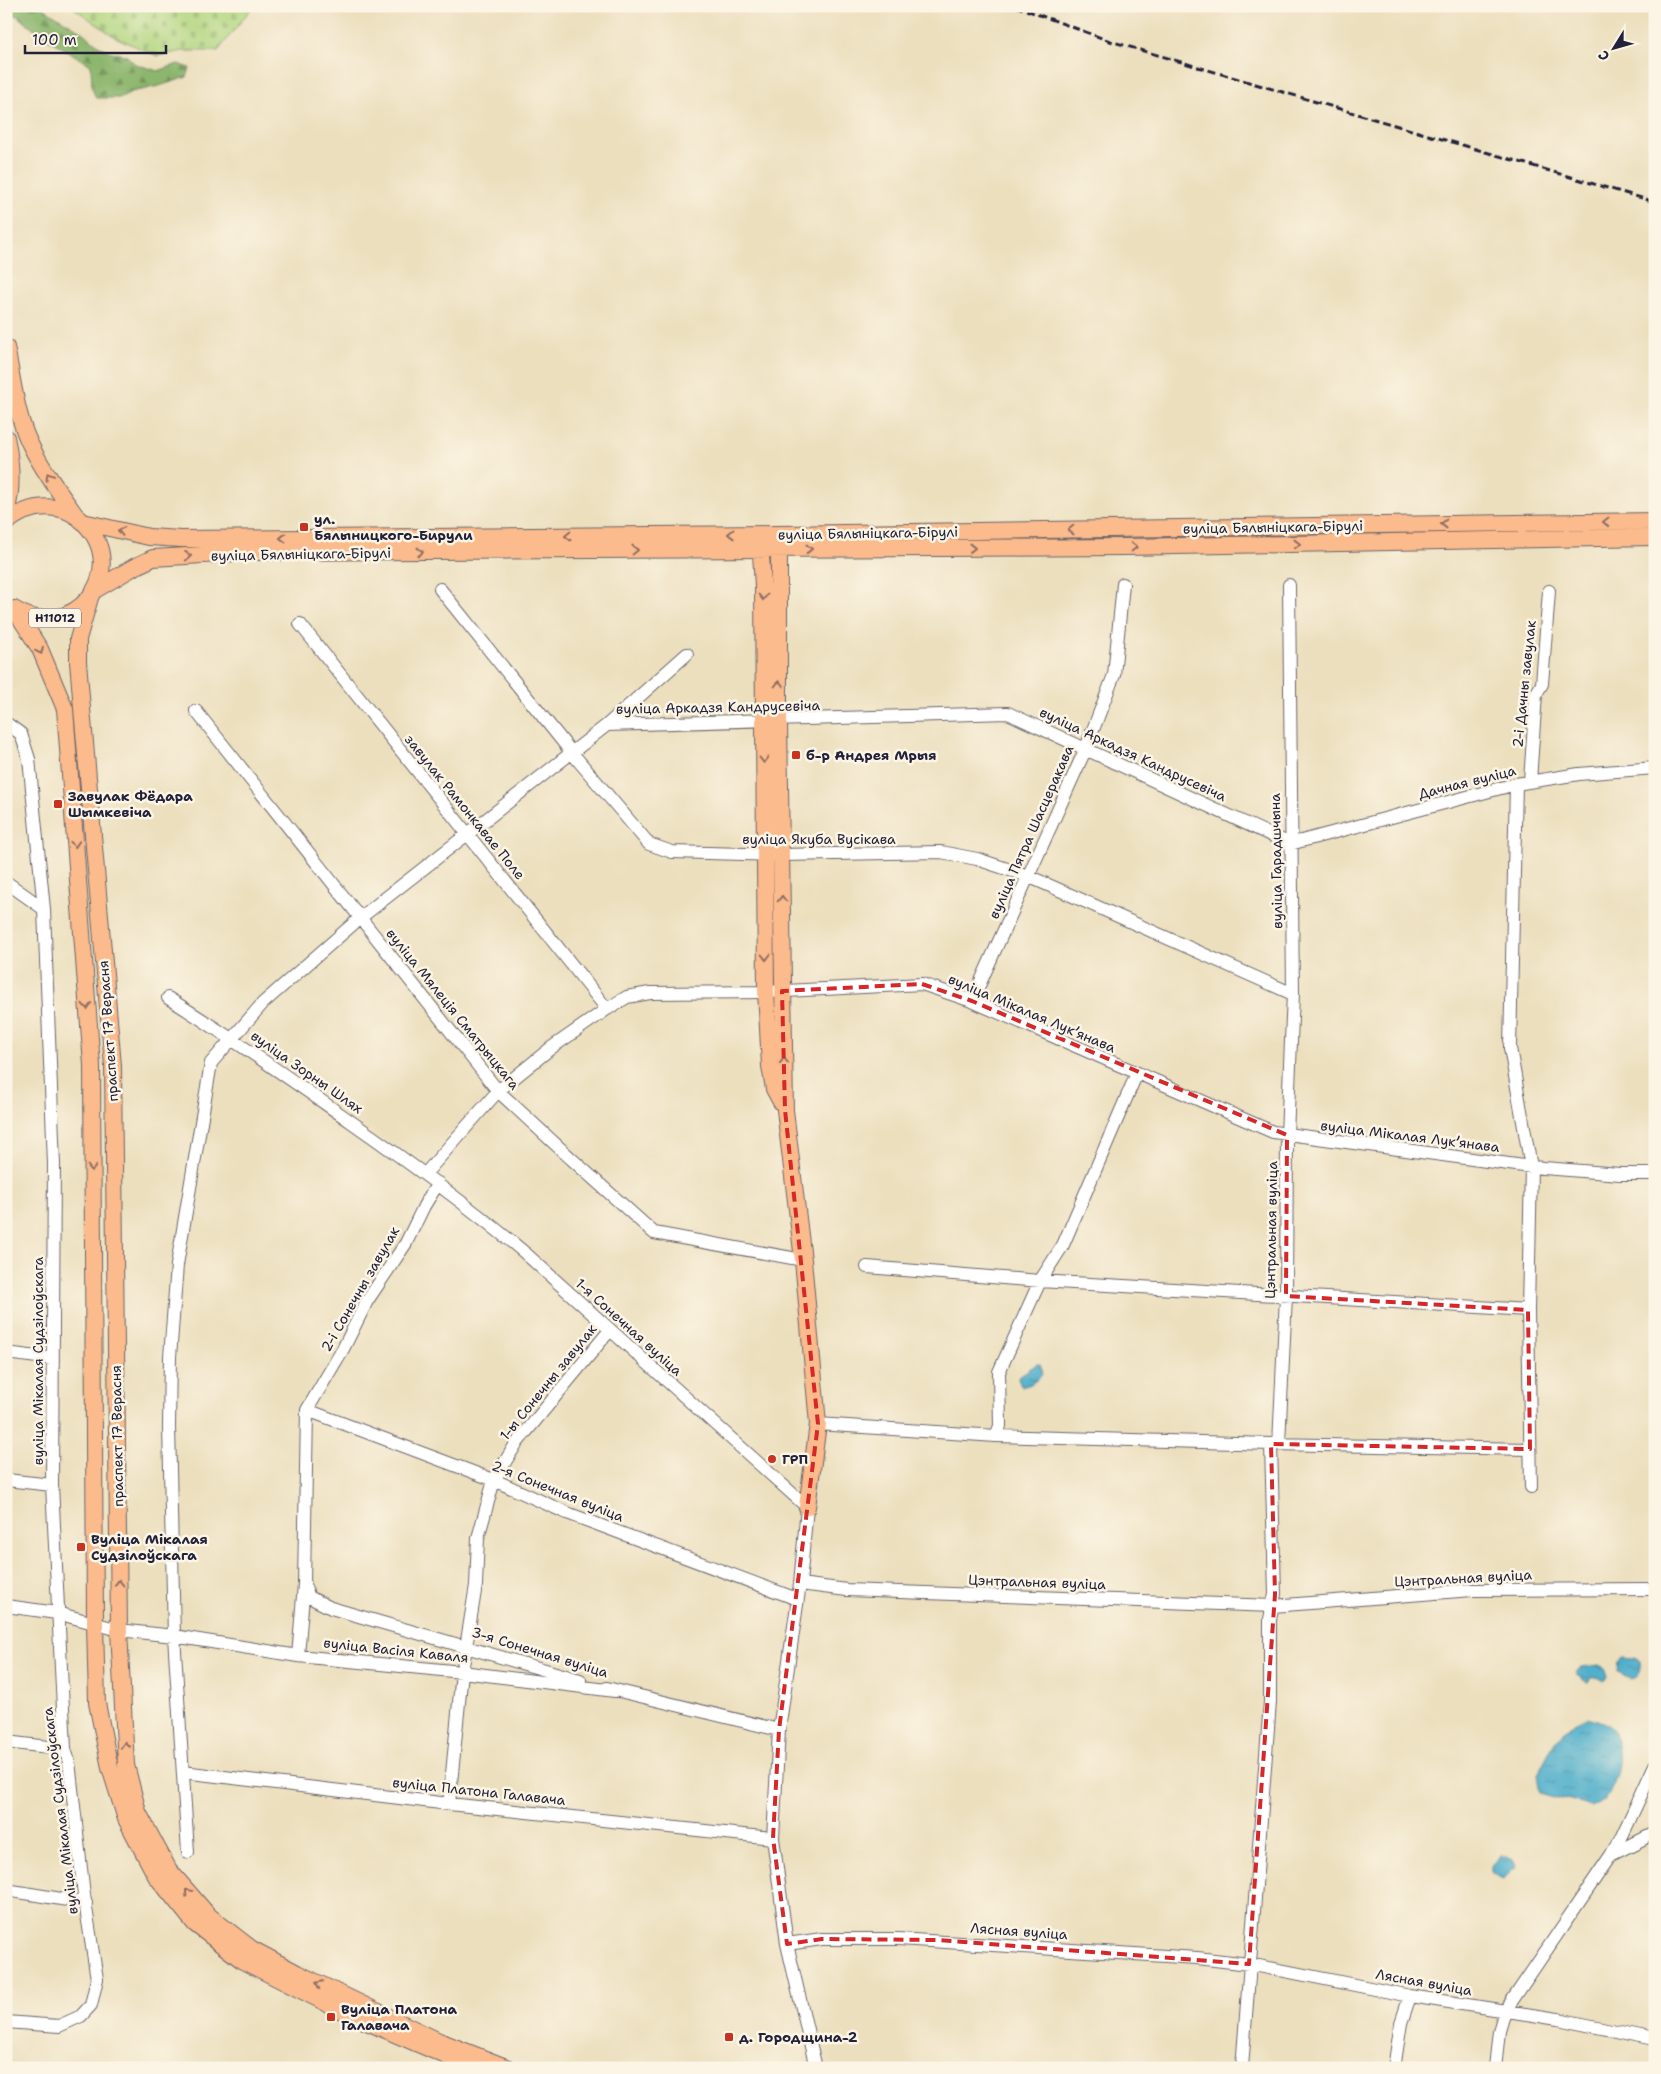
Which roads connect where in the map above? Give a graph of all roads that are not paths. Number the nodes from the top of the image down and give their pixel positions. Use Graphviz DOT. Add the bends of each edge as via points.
graph roads {
  1 [pos="6,347"];
  2 [pos="6,437"];
  3 [pos="6,513"];
  4 [pos="80,519"];
  5 [pos="1655,521"];
  6 [pos="6,523"];
  7 [pos="1655,537"];
  8 [pos="760,541"];
  9 [pos="779,542"];
  10 [pos="1123,584"];
  11 [pos="1289,585"];
  12 [pos="440,589"];
  13 [pos="1548,591"];
  14 [pos="92,594"];
  15 [pos="9,605"];
  16 [pos="300,624"];
  17 [pos="687,654"];
  18 [pos="196,710"];
  19 [pos="771,721"];
  20 [pos="6,723"];
  21 [pos="607,725"];
  22 [pos="1086,748"];
  23 [pos="572,753"];
  24 [pos="1655,768"];
  25 [pos="1530,781"];
  26 [pos="1516,784"];
  27 [pos="467,835"];
  28 [pos="1290,844"];
  29 [pos="765,855"];
  30 [pos="782,855"];
  31 [pos="1028,876"];
  32 [pos="6,882"];
  33 [pos="44,909"];
  34 [pos="360,918"];
  35 [pos="774,992"];
  36 [pos="1293,994"];
  37 [pos="168,998"];
  38 [pos="972,1001"];
  39 [pos="607,1008"];
  40 [pos="232,1037"];
  41 [pos="1137,1073"];
  42 [pos="498,1091"];
  43 [pos="1287,1135"];
  44 [pos="1531,1167"];
  45 [pos="425,1174"];
  46 [pos="1655,1174"];
  47 [pos="438,1183"];
  48 [pos="803,1260"];
  49 [pos="867,1267"];
  50 [pos="1040,1281"];
  51 [pos="1286,1296"];
  52 [pos="1528,1310"];
  53 [pos="610,1330"];
  54 [pos="6,1353"];
  55 [pos="53,1359"];
  56 [pos="307,1410"];
  57 [pos="818,1424"];
  58 [pos="996,1436"];
  59 [pos="1275,1444"];
  60 [pos="1530,1449"];
  61 [pos="6,1480"];
  62 [pos="494,1480"];
  63 [pos="52,1485"];
  64 [pos="1531,1487"];
  65 [pos="807,1507"];
  66 [pos="304,1584"];
  67 [pos="800,1584"];
  68 [pos="1655,1589"];
  69 [pos="797,1599"];
  70 [pos="6,1606"];
  71 [pos="1272,1606"];
  72 [pos="57,1613"];
  73 [pos="95,1623"];
  74 [pos="119,1630"];
  75 [pos="174,1636"];
  76 [pos="467,1646"];
  77 [pos="298,1656"];
  78 [pos="462,1672"];
  79 [pos="615,1691"];
  80 [pos="779,1730"];
  81 [pos="6,1742"];
  82 [pos="66,1749"];
  83 [pos="1655,1765"];
  84 [pos="183,1772"];
  85 [pos="449,1804"];
  86 [pos="1655,1833"];
  87 [pos="773,1838"];
  88 [pos="188,1852"];
  89 [pos="1611,1855"];
  90 [pos="6,1890"];
  91 [pos="86,1903"];
  92 [pos="787,1944"];
  93 [pos="1249,1964"];
  94 [pos="1410,1996"];
  95 [pos="1505,2011"];
  96 [pos="6,2022"];
  97 [pos="1655,2039"];
  98 [pos="474,2068"];
  99 [pos="508,2068"];
  100 [pos="816,2068"];
  101 [pos="1242,2068"];
  102 [pos="1394,2068"];
  103 [pos="1495,2068"];
  4 -- 1 [label="main road, one-way" via="54,486 31,447 21,419"];
  2 -- 3 [label="main road" via="10,454 10,500"];
  4 -- 6 [label="main road, Н11012" via="59,509 41,507 23,512"];
  8 -- 4 [label="main road, вуліца Бялыніцкага-Бірулі / Н11012, one-way" via="182,539 149,536"];
  4 -- 14 [label="main road, праспект 17 Верасня" via="95,537 101,554 101,573"];
  5 -- 9 [label="main road, вуліца Бялыніцкага-Бірулі, one-way"];
  9 -- 7 [label="main road, вуліца Бялыніцкага-Бірулі, one-way" via="1134,547"];
  8 -- 9 [label="main road, вуліца Бялыніцкага-Бірулі / Н11012"];
  14 -- 8 [label="main road, вуліца Бялыніцкага-Бірулі / Н11012, one-way" via="152,558 252,552 395,553"];
  8 -- 19 [label="main road, one-way"];
  19 -- 9 [label="main road, one-way"];
  10 -- 22 [label="street, вуліца Пятра Шасцеракава" via="1114,675"];
  11 -- 28 [label="street, вуліца Гарадшчына"];
  12 -- 23 [label="street, вуліца Якуба Вусікава"];
  13 -- 25 [label="street, 2-і Дачны завулак" via="1542,684 1536,694"];
  14 -- 15 [label="main road, Н11012" via="76,610 59,618 32,617"];
  74 -- 14 [label="main road, праспект 17 Верасня, one-way" via="113,1066 78,662 78,639"];
  15 -- 73 [label="main road, праспект 17 Верасня, one-way" via="40,649 65,709 92,1065"];
  16 -- 27 [label="street, завулак Рамонкавае Поле"];
  17 -- 21 [label="street"];
  18 -- 34 [label="street, вуліца Мялеція Сматрыцкага"];
  19 -- 21 [label="street, вуліца Аркадзя Кандрусевіча"];
  19 -- 22 [label="street, вуліца Аркадзя Кандрусевіча" via="1008,713"];
  19 -- 29 [label="main road, one-way"];
  19 -- 30 [label="main road"];
  20 -- 33 [label="street, вуліца Мікалая Судзілоўскага" via="21,734 29,759"];
  21 -- 23 [label="street, вуліца Аркадзя Кандрусевіча"];
  22 -- 28 [label="street, вуліца Аркадзя Кандрусевіча"];
  22 -- 31 [label="street, вуліца Пятра Шасцеракава"];
  23 -- 27 [label="street, вуліца Аркадзя Кандрусевіча"];
  23 -- 29 [label="street, вуліца Якуба Вусікава" via="649,844 672,852"];
  24 -- 25 [label="street, Дачная вуліца"];
  25 -- 26 [label="street, Дачная вуліца"];
  26 -- 28 [label="street, Дачная вуліца"];
  26 -- 44 [label="street" via="1510,1048"];
  27 -- 34 [label="street, вуліца Аркадзя Кандрусевіча"];
  27 -- 39 [label="street, завулак Рамонкавае Поле"];
  28 -- 36 [label="street, вуліца Гарадшчына"];
  29 -- 30 [label="street, вуліца Якуба Вусікава"];
  29 -- 35 [label="main road, one-way"];
  30 -- 31 [label="street, вуліца Якуба Вусікава" via="941,852"];
  35 -- 30 [label="main road, one-way"];
  31 -- 36 [label="street, вуліца Якуба Вусікава"];
  31 -- 38 [label="street, вуліца Пятра Шасцеракава"];
  32 -- 33 [label="street"];
  33 -- 55 [label="street, вуліца Мікалая Судзілоўскага" via="54,1164"];
  34 -- 40 [label="street, вуліца Аркадзя Кандрусевіча" via="263,1003"];
  34 -- 42 [label="street, вуліца Мялеція Сматрыцкага"];
  35 -- 38 [label="street, вуліца Мікалая Лукʼянава" via="922,984"];
  35 -- 39 [label="street, вуліца Мікалая Лукʼянава" via="650,993 627,997"];
  35 -- 48 [label="main road" via="770,1066 774,1089 785,1110"];
  36 -- 43 [label="street, вуліца Гарадшчына"];
  37 -- 40 [label="street, вуліца Зорны Шлях"];
  38 -- 41 [label="street, вуліца Мікалая Лукʼянава"];
  39 -- 42 [label="street, вуліца Мікалая Лукʼянава"];
  40 -- 45 [label="street, вуліца Зорны Шлях"];
  40 -- 75 [label="street" via="211,1063 177,1265 169,1427"];
  41 -- 43 [label="street, вуліца Мікалая Лукʼянава" via="1273,1132"];
  41 -- 50 [label="street" via="1063,1245"];
  42 -- 45 [label="street, вуліца Мікалая Лукʼянава"];
  42 -- 48 [label="street, вуліца Мялеція Сматрыцкага" via="654,1233"];
  43 -- 44 [label="street, вуліца Мікалая Лукʼянава"];
  43 -- 51 [label="street, Цэнтральная вуліца"];
  44 -- 46 [label="street, вуліца Мікалая Лукʼянава"];
  44 -- 52 [label="street"];
  45 -- 47 [label="street, 1-я Сонечная вуліца"];
  47 -- 53 [label="street, 1-я Сонечная вуліца" via="525,1253"];
  47 -- 56 [label="street, 2-і Сонечны завулак" via="406,1243 367,1301"];
  48 -- 57 [label="main road"];
  49 -- 50 [label="street"];
  50 -- 51 [label="street"];
  50 -- 58 [label="street" via="999,1372 1000,1426"];
  51 -- 52 [label="street"];
  51 -- 59 [label="street, Цэнтральная вуліца"];
  52 -- 60 [label="street"];
  53 -- 62 [label="street, 1-ы Сонечны завулак" via="516,1444"];
  53 -- 65 [label="street, 1-я Сонечная вуліца"];
  54 -- 55 [label="street"];
  55 -- 63 [label="street, вуліца Мікалая Судзілоўскага"];
  56 -- 62 [label="street, 2-я Сонечная вуліца"];
  56 -- 66 [label="street"];
  57 -- 58 [label="street"];
  57 -- 65 [label="main road"];
  58 -- 59 [label="street"];
  59 -- 60 [label="street"];
  59 -- 71 [label="street, Цэнтральная вуліца" via="1275,1594"];
  60 -- 64 [label="street"];
  61 -- 63 [label="street"];
  62 -- 69 [label="street, 2-я Сонечная вуліца" via="567,1513"];
  62 -- 76 [label="street, 1-ы Сонечны завулак" via="479,1528 476,1585"];
  63 -- 72 [label="street, вуліца Мікалая Судзілоўскага"];
  65 -- 67 [label="street"];
  66 -- 76 [label="street, 3-я Сонечная вуліца" via="309,1597 330,1608"];
  66 -- 77 [label="street"];
  67 -- 69 [label="street"];
  67 -- 71 [label="street, Цэнтральная вуліца" via="847,1590"];
  68 -- 71 [label="street, Цэнтральная вуліца" via="1472,1590"];
  69 -- 80 [label="street"];
  70 -- 72 [label="street, вуліца Васіля Каваля"];
  71 -- 93 [label="street, Цэнтральная вуліца" via="1270,1702"];
  72 -- 73 [label="street, вуліца Васіля Каваля"];
  72 -- 82 [label="street, вуліца Мікалая Судзілоўскага"];
  73 -- 74 [label="street, вуліца Васіля Каваля"];
  73 -- 98 [label="main road, праспект 17 Верасня" via="98,1704 110,1768 126,1819 156,1876 195,1924 243,1961 346,2013"];
  74 -- 75 [label="street, вуліца Васіля Каваля"];
  99 -- 74 [label="main road, праспект 17 Верасня, one-way" via="439,2041 297,1973 252,1949 208,1915 169,1870 138,1812 126,1765"];
  75 -- 77 [label="street, вуліца Васіля Каваля"];
  75 -- 84 [label="street"];
  76 -- 78 [label="street, 1-ы Сонечны завулак"];
  76 -- 79 [label="street, 3-я Сонечная вуліца"];
  77 -- 78 [label="street, вуліца Васіля Каваля"];
  78 -- 79 [label="street, вуліца Васіля Каваля"];
  78 -- 85 [label="street, 1-ы Сонечны завулак"];
  79 -- 80 [label="street, 3-я Сонечная вуліца"];
  80 -- 87 [label="street"];
  81 -- 82 [label="street"];
  82 -- 91 [label="street, вуліца Мікалая Судзілоўскага"];
  83 -- 89 [label="street"];
  84 -- 85 [label="street, вуліца Платона Галавача"];
  84 -- 88 [label="street"];
  85 -- 87 [label="street, вуліца Платона Галавача"];
  86 -- 89 [label="street"];
  87 -- 92 [label="street"];
  89 -- 95 [label="street"];
  90 -- 91 [label="street"];
  91 -- 96 [label="street, вуліца Мікалая Судзілоўскага" via="97,1979 91,2005 82,2016 59,2026"];
  92 -- 93 [label="street, Лясная вуліца" via="822,1939 937,1940"];
  92 -- 100 [label="street"];
  93 -- 94 [label="street, Лясная вуліца"];
  93 -- 101 [label="street"];
  94 -- 95 [label="street, Лясная вуліца"];
  94 -- 102 [label="street" via="1400,2029"];
  95 -- 97 [label="street, Лясная вуліца"];
  95 -- 103 [label="street"];
}
